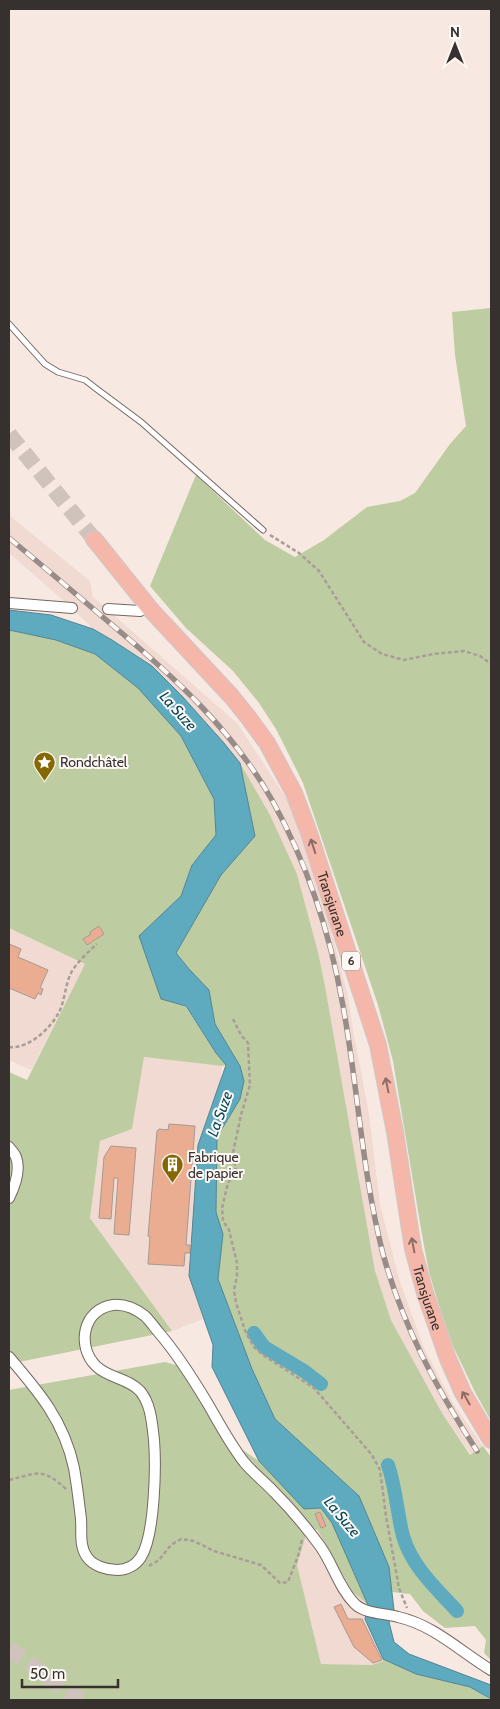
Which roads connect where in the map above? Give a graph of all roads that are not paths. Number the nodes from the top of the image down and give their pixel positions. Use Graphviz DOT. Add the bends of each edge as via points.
graph roads {
  1 [pos="9,324"];
  2 [pos="263,530"];
  3 [pos="94,539"];
  4 [pos="9,603"];
  5 [pos="72,608"];
  6 [pos="108,609"];
  7 [pos="140,611"];
  8 [pos="9,1147"];
  9 [pos="9,1198"];
  10 [pos="9,1357"];
  11 [pos="491,1440"];
  12 [pos="491,1670"];
  1 -- 2 [label="lane" via="45,364 58,372 85,380 140,422"];
  11 -- 3 [label="main road, Transjurane / 6, one-way" via="463,1393 425,1293 413,1250 378,1045 294,793 248,717 152,610"];
  4 -- 5 [label="street"];
  6 -- 7 [label="street"];
  8 -- 9 [label="street" via="16,1157 17,1172"];
  10 -- 12 [label="street" via="38,1391 56,1420 69,1450 79,1500 81,1545 88,1559 100,1567 128,1569 140,1559 146,1545 154,1487 155,1455 148,1405 130,1383 96,1367 84,1343 85,1328 90,1318 100,1309 115,1305 131,1307 145,1316 172,1349 245,1463 305,1526 356,1605 364,1610 412,1621 435,1632"];
}
